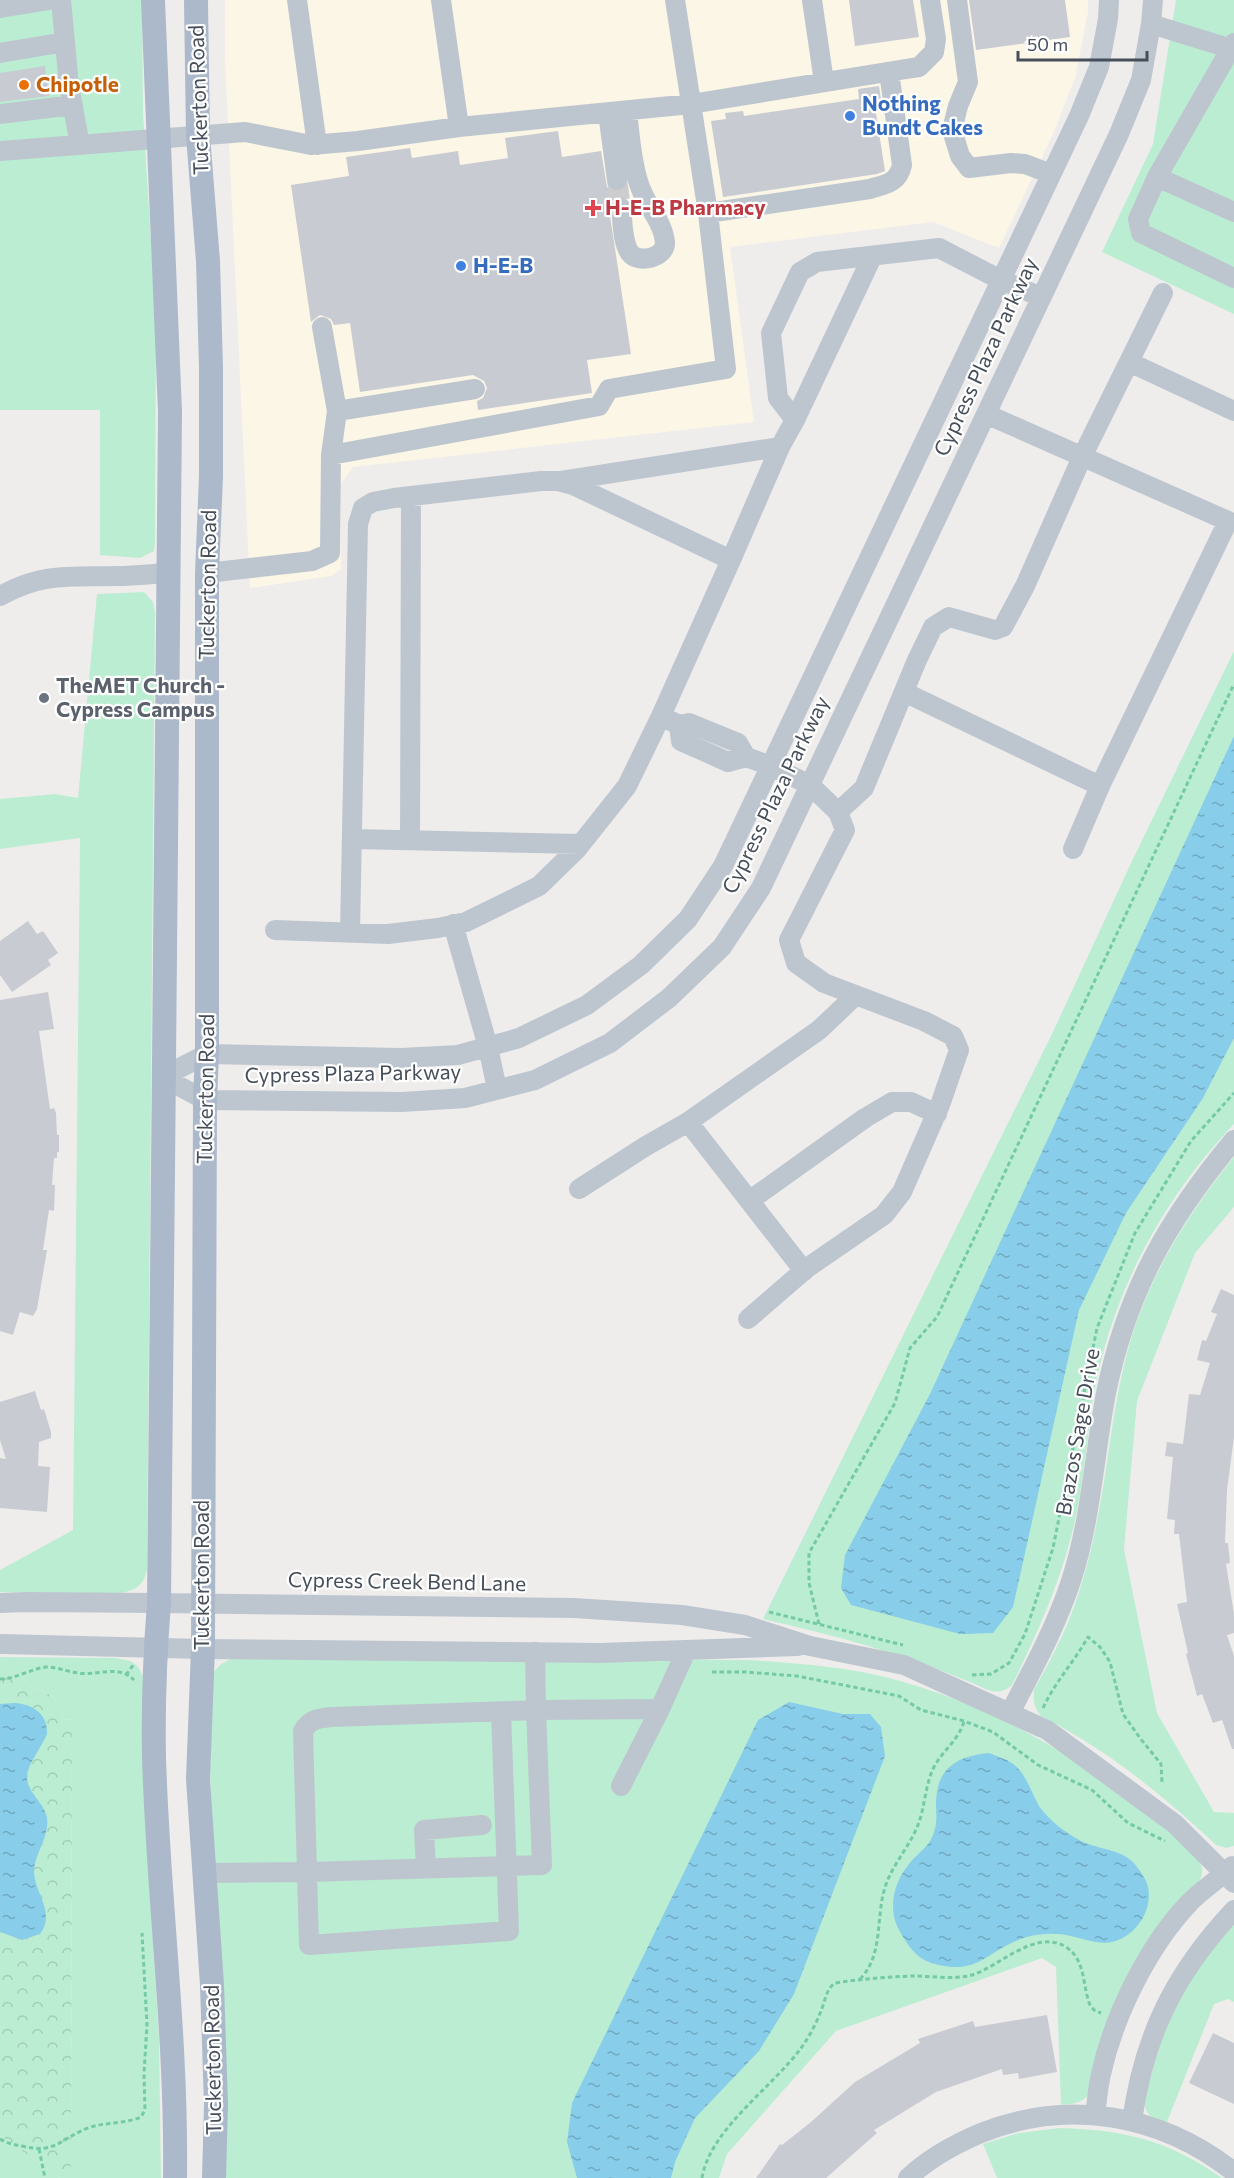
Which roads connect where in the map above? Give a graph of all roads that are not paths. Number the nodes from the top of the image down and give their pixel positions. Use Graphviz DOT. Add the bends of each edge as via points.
graph roads {
  1 [pos="49,0"];
  2 [pos="61,0"];
  3 [pos="153,0"];
  4 [pos="196,0"];
  5 [pos="297,0"];
  6 [pos="441,0"];
  7 [pos="675,0"];
  8 [pos="812,0"];
  9 [pos="930,0"];
  10 [pos="957,0"];
  11 [pos="1109,0"];
  12 [pos="1153,0"];
  13 [pos="0,8"];
  14 [pos="1151,24"];
  15 [pos="65,42"];
  16 [pos="1233,46"];
  17 [pos="0,53"];
  18 [pos="889,72"];
  19 [pos="824,82"];
  20 [pos="691,104"];
  21 [pos="73,105"];
  22 [pos="617,112"];
  23 [pos="0,114"];
  24 [pos="459,127"];
  25 [pos="198,136"];
  26 [pos="158,139"];
  27 [pos="80,145"];
  28 [pos="317,145"];
  29 [pos="0,151"];
  30 [pos="1051,174"];
  31 [pos="1157,177"];
  32 [pos="617,180"];
  33 [pos="621,208"];
  34 [pos="1234,212"];
  35 [pos="708,213"];
  36 [pos="872,257"];
  37 [pos="1234,278"];
  38 [pos="1001,280"];
  39 [pos="1163,293"];
  40 [pos="1041,297"];
  41 [pos="322,327"];
  42 [pos="1129,362"];
  43 [pos="475,389"];
  44 [pos="337,411"];
  45 [pos="1234,411"];
  46 [pos="986,414"];
  47 [pos="795,420"];
  48 [pos="780,447"];
  49 [pos="331,455"];
  50 [pos="1082,457"];
  51 [pos="558,481"];
  52 [pos="411,496"];
  53 [pos="1231,515"];
  54 [pos="731,560"];
  55 [pos="168,573"];
  56 [pos="207,573"];
  57 [pos="0,596"];
  58 [pos="904,692"];
  59 [pos="661,716"];
  60 [pos="771,766"];
  61 [pos="810,785"];
  62 [pos="1100,786"];
  63 [pos="838,812"];
  64 [pos="352,839"];
  65 [pos="410,840"];
  66 [pos="581,844"];
  67 [pos="1073,849"];
  68 [pos="453,924"];
  69 [pos="275,930"];
  70 [pos="350,933"];
  71 [pos="856,995"];
  72 [pos="488,1047"];
  73 [pos="207,1054"];
  74 [pos="162,1077"];
  75 [pos="497,1089"];
  76 [pos="205,1100"];
  77 [pos="937,1114"];
  78 [pos="688,1122"];
  79 [pos="1234,1140"];
  80 [pos="579,1190"];
  81 [pos="749,1202"];
  82 [pos="804,1271"];
  83 [pos="748,1319"];
  84 [pos="159,1603"];
  85 [pos="0,1604"];
  86 [pos="202,1605"];
  87 [pos="0,1644"];
  88 [pos="810,1646"];
  89 [pos="156,1648"];
  90 [pos="203,1649"];
  91 [pos="686,1651"];
  92 [pos="536,1652"];
  93 [pos="660,1709"];
  94 [pos="536,1710"];
  95 [pos="501,1712"];
  96 [pos="1010,1713"];
  97 [pos="621,1786"];
  98 [pos="482,1825"];
  99 [pos="506,1866"];
  100 [pos="426,1868"];
  101 [pos="307,1872"];
  102 [pos="204,1873"];
  103 [pos="1231,1874"];
  104 [pos="1234,1910"];
  105 [pos="1113,2118"];
  106 [pos="1234,2172"];
  107 [pos="175,2178"];
  108 [pos="214,2178"];
  109 [pos="908,2178"];
  1 -- 13 [label="street"];
  2 -- 15 [label="street"];
  3 -- 26 [label="main road, Tuckerton Road"];
  4 -- 25 [label="main road, Tuckerton Road"];
  5 -- 28 [label="street"];
  6 -- 24 [label="street"];
  7 -- 20 [label="street"];
  8 -- 19 [label="street"];
  9 -- 18 [label="street" via="934,51 920,67"];
  10 -- 30 [label="street" via="968,82 952,130 960,156 969,168 1025,164"];
  11 -- 30 [label="street, Cypress Plaza Parkway" via="1099,67"];
  12 -- 14 [label="street, Cypress Plaza Parkway"];
  14 -- 16 [label="street"];
  14 -- 40 [label="street, Cypress Plaza Parkway" via="1141,80"];
  15 -- 17 [label="street"];
  15 -- 21 [label="street"];
  16 -- 31 [label="street"];
  18 -- 19 [label="street"];
  18 -- 35 [label="street" via="902,165 895,179 870,189"];
  19 -- 20 [label="street"];
  20 -- 22 [label="street"];
  20 -- 35 [label="street"];
  21 -- 23 [label="street"];
  21 -- 27 [label="street"];
  22 -- 24 [label="street"];
  22 -- 32 [label="street"];
  22 -- 33 [label="street" via="644,196 662,230 662,253 638,258 628,251"];
  24 -- 28 [label="street"];
  25 -- 26 [label="street"];
  25 -- 28 [label="street" via="245,132"];
  25 -- 56 [label="main road, Tuckerton Road" via="211,368"];
  26 -- 27 [label="street"];
  26 -- 55 [label="main road, Tuckerton Road" via="170,412"];
  27 -- 29 [label="street"];
  30 -- 38 [label="street, Cypress Plaza Parkway"];
  31 -- 34 [label="street"];
  31 -- 37 [label="street" via="1138,219 1141,233"];
  35 -- 49 [label="street" via="726,369 609,388 599,406"];
  36 -- 38 [label="street" via="939,248"];
  36 -- 47 [label="street"];
  36 -- 47 [label="street" via="817,262 800,272 795,282 771,333 778,398"];
  38 -- 40 [label="street"];
  38 -- 60 [label="street, Cypress Plaza Parkway"];
  39 -- 42 [label="street"];
  40 -- 46 [label="street, Cypress Plaza Parkway"];
  41 -- 44 [label="street"];
  42 -- 45 [label="street"];
  42 -- 50 [label="street"];
  43 -- 44 [label="street"];
  44 -- 49 [label="street"];
  46 -- 50 [label="street"];
  46 -- 61 [label="street, Cypress Plaza Parkway"];
  47 -- 48 [label="street"];
  48 -- 51 [label="street"];
  48 -- 54 [label="street"];
  49 -- 56 [label="street" via="330,553 312,561"];
  50 -- 53 [label="street"];
  50 -- 58 [label="street" via="1003,627 995,630 949,617 933,627"];
  51 -- 52 [label="street"];
  51 -- 54 [label="street"];
  52 -- 64 [label="street" via="373,502 363,508 358,524"];
  52 -- 65 [label="street"];
  53 -- 62 [label="street"];
  54 -- 59 [label="street"];
  55 -- 56 [label="main road"];
  55 -- 57 [label="street" via="54,577"];
  55 -- 74 [label="main road, Tuckerton Road"];
  56 -- 73 [label="main road, Tuckerton Road"];
  58 -- 62 [label="street"];
  58 -- 63 [label="street" via="864,788"];
  59 -- 60 [label="street" via="679,726 689,723 738,743 746,757"];
  59 -- 66 [label="street" via="627,786"];
  60 -- 61 [label="street"];
  60 -- 72 [label="street, Cypress Plaza Parkway" via="723,866 688,919 641,965 587,1005 519,1038"];
  61 -- 63 [label="street"];
  61 -- 75 [label="street, Cypress Plaza Parkway" via="761,888 722,947 669,998 610,1043 534,1080"];
  62 -- 67 [label="street"];
  63 -- 71 [label="street" via="845,830 789,940 796,963 824,982"];
  64 -- 65 [label="street"];
  64 -- 70 [label="street"];
  65 -- 66 [label="street"];
  66 -- 68 [label="street" via="539,886 466,922"];
  68 -- 70 [label="street" via="387,934"];
  68 -- 72 [label="street"];
  69 -- 70 [label="street"];
  71 -- 77 [label="street" via="953,1036 959,1050"];
  71 -- 78 [label="street" via="819,1030"];
  72 -- 73 [label="street, Cypress Plaza Parkway" via="458,1054 401,1058"];
  72 -- 75 [label="street"];
  73 -- 74 [label="street, Cypress Plaza Parkway"];
  73 -- 76 [label="main road, Tuckerton Road"];
  74 -- 76 [label="street, Cypress Plaza Parkway"];
  74 -- 84 [label="main road, Tuckerton Road"];
  75 -- 76 [label="street, Cypress Plaza Parkway" via="465,1098 402,1102"];
  76 -- 86 [label="main road, Tuckerton Road"];
  77 -- 81 [label="street" via="911,1102 892,1102"];
  77 -- 82 [label="street" via="902,1192 884,1215"];
  78 -- 80 [label="street"];
  78 -- 81 [label="street"];
  79 -- 96 [label="street, Brazos Sage Drive" via="1168,1227 1140,1281 1106,1393 1086,1526 1071,1580 1054,1626"];
  81 -- 82 [label="street"];
  82 -- 83 [label="street"];
  84 -- 85 [label="street, Cypress Creek Bend Lane"];
  84 -- 86 [label="street, Cypress Creek Bend Lane"];
  84 -- 89 [label="main road, Tuckerton Road"];
  86 -- 88 [label="street, Cypress Creek Bend Lane" via="628,1610 745,1625"];
  86 -- 90 [label="main road, Tuckerton Road"];
  87 -- 89 [label="street, Cypress Creek Bend Lane"];
  88 -- 91 [label="street, Cypress Creek Bend Lane"];
  88 -- 96 [label="street, Cypress Creek Bend Lane" via="904,1665"];
  89 -- 90 [label="street, Cypress Creek Bend Lane"];
  89 -- 107 [label="main road, Tuckerton Road" via="154,1756 173,2042"];
  90 -- 92 [label="street, Cypress Creek Bend Lane"];
  90 -- 102 [label="main road, Tuckerton Road" via="198,1779"];
  91 -- 92 [label="street, Cypress Creek Bend Lane"];
  91 -- 93 [label="street"];
  92 -- 94 [label="street"];
  93 -- 94 [label="street"];
  93 -- 97 [label="street"];
  94 -- 95 [label="street"];
  94 -- 99 [label="street" via="542,1865"];
  95 -- 99 [label="street"];
  95 -- 101 [label="street" via="332,1717 307,1724 303,1731"];
  96 -- 103 [label="street, Cypress Creek Bend Lane" via="1047,1730 1175,1824"];
  98 -- 100 [label="street" via="424,1830"];
  99 -- 100 [label="street"];
  99 -- 101 [label="street" via="509,1931 309,1945"];
  100 -- 101 [label="street"];
  101 -- 102 [label="street"];
  102 -- 108 [label="main road, Tuckerton Road" via="212,1985"];
  103 -- 105 [label="street" via="1190,1903 1138,1976 1117,2023 1101,2074"];
  104 -- 105 [label="street" via="1192,1960 1170,1994 1137,2082"];
  105 -- 106 [label="street" via="1178,2136"];
  105 -- 109 [label="street" via="1053,2115 1009,2122 961,2142 920,2166"];
}
